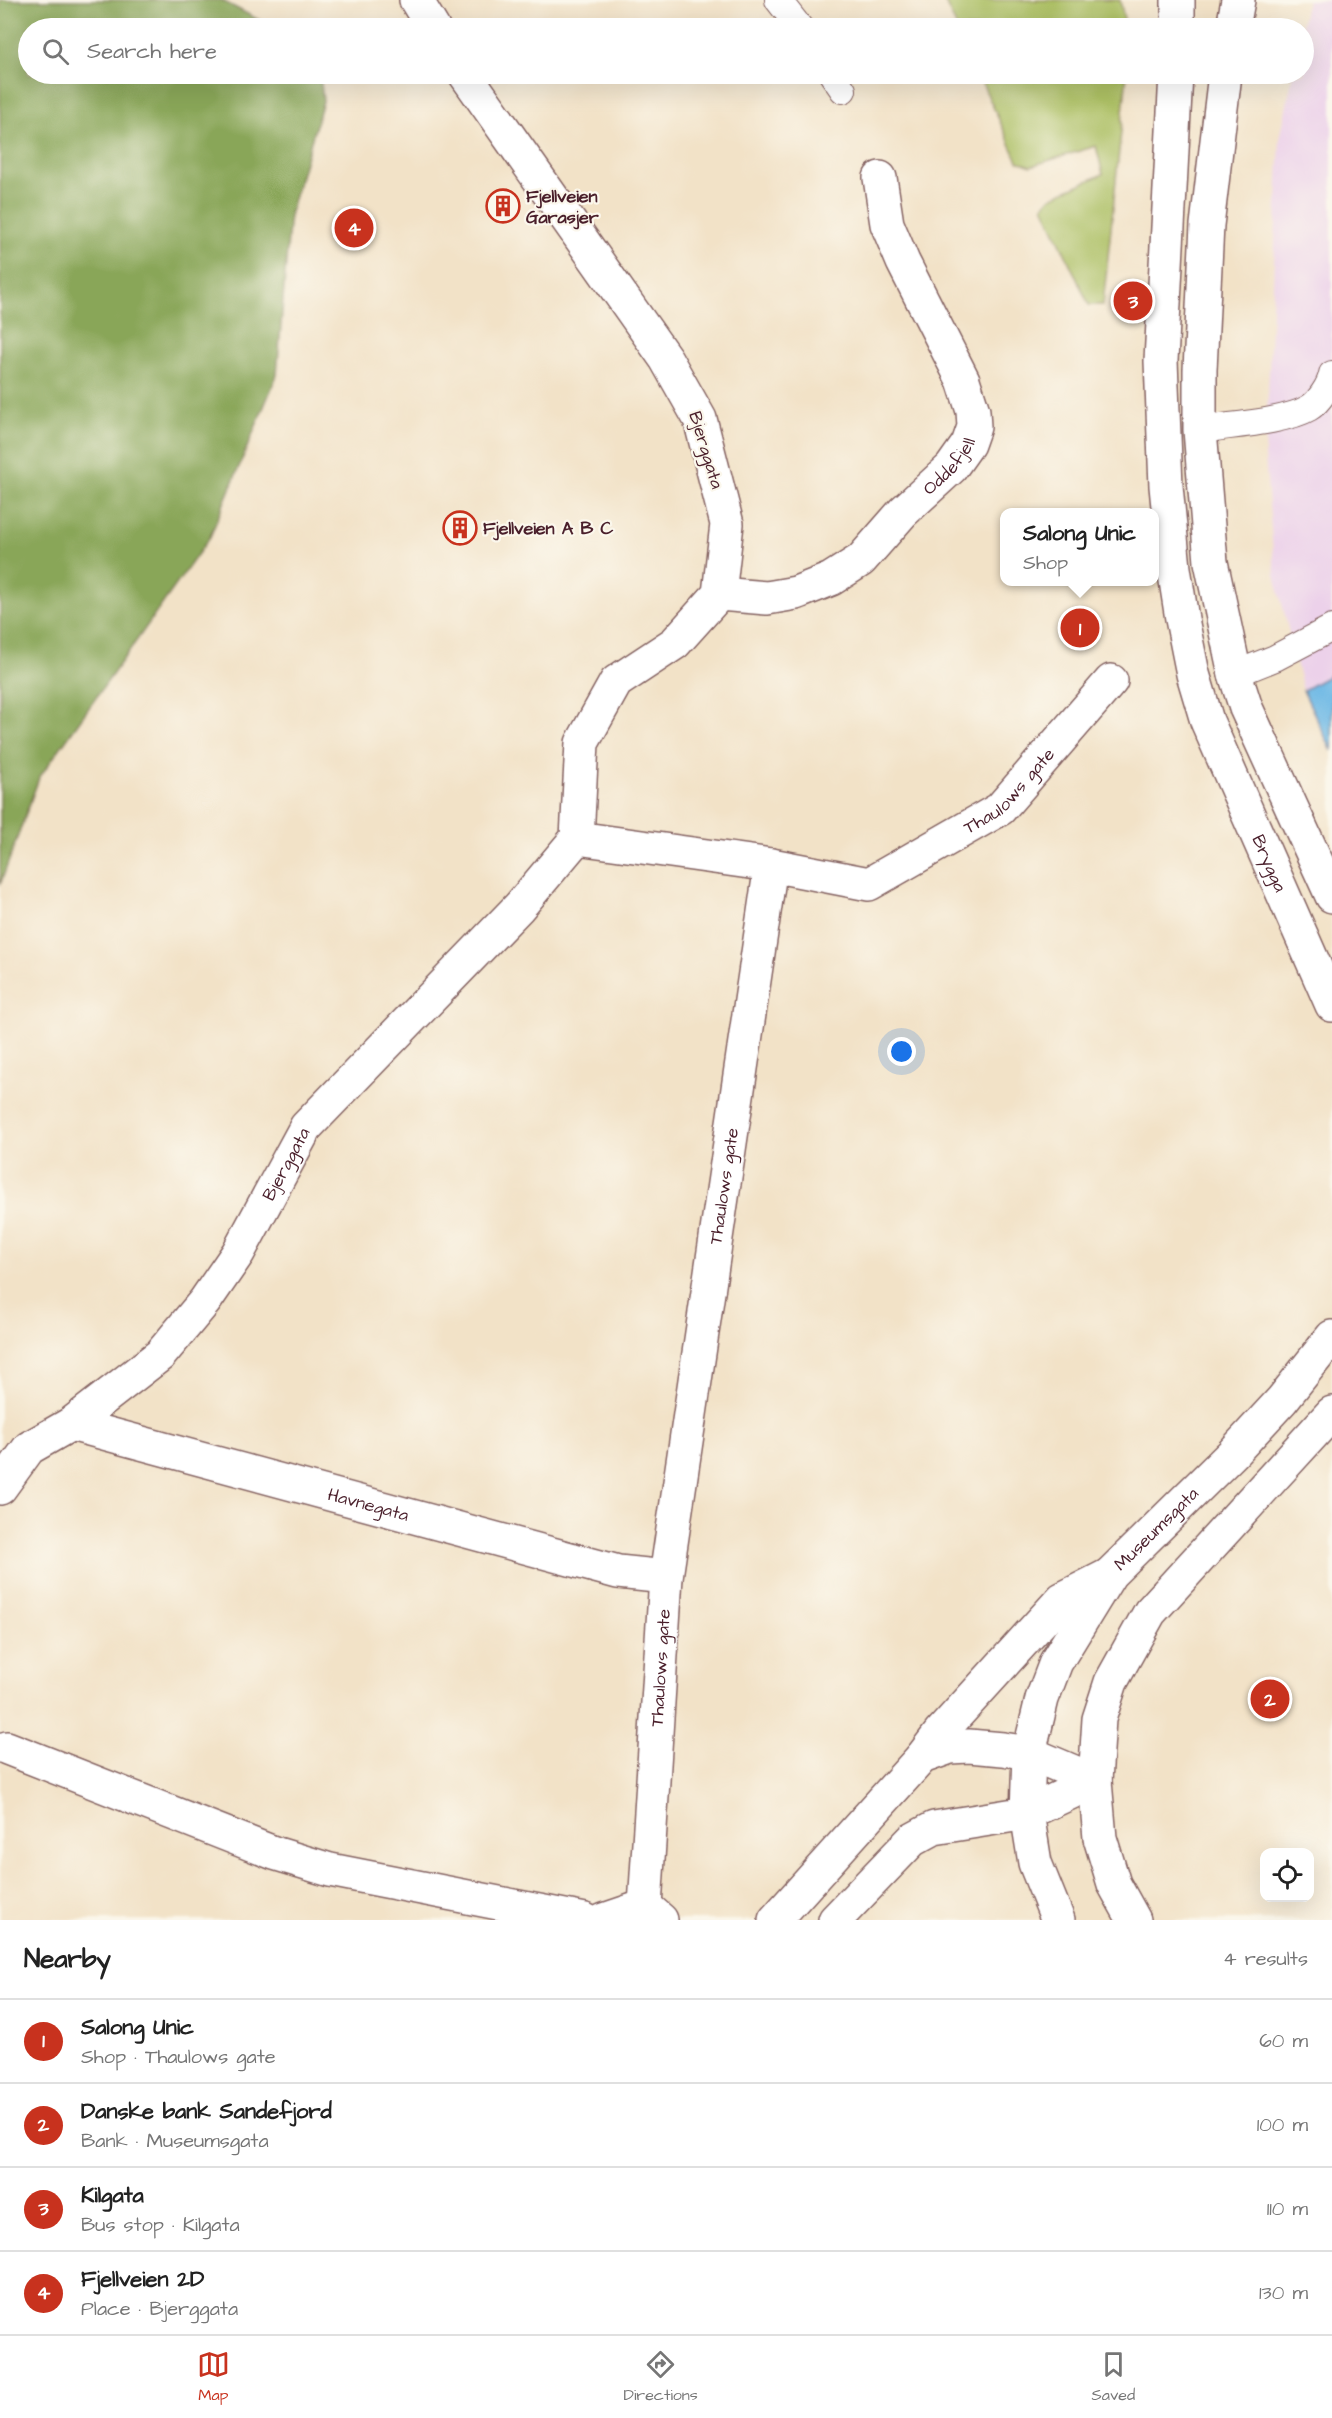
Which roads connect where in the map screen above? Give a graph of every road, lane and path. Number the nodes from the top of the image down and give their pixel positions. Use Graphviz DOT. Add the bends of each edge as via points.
graph roads {
  1 [pos="416,0"];
  2 [pos="778,0"];
  3 [pos="1178,0"];
  4 [pos="1238,0"];
  5 [pos="427,18"];
  6 [pos="792,18"];
  7 [pos="1178,18"];
  8 [pos="1235,18"];
  9 [pos="472,84"];
  10 [pos="1175,84"];
  11 [pos="1224,84"];
  12 [pos="880,178"];
  13 [pos="1332,374"];
  14 [pos="1200,430"];
  15 [pos="719,594"];
  16 [pos="1332,628"];
  17 [pos="1234,674"];
  18 [pos="1111,681"];
  19 [pos="577,838"];
  20 [pos="771,865"];
  21 [pos="1332,896"];
  22 [pos="1332,1005"];
  23 [pos="1332,1336"];
  24 [pos="1332,1413"];
  25 [pos="71,1424"];
  26 [pos="0,1488"];
  27 [pos="1110,1574"];
  28 [pos="666,1577"];
  29 [pos="7,1748"];
  30 [pos="1029,1753"];
  31 [pos="922,1757"];
  32 [pos="1095,1781"];
  33 [pos="1027,1812"];
  34 [pos="653,1913"];
  35 [pos="585,1920"];
  36 [pos="604,1920"];
  37 [pos="775,1920"];
  38 [pos="835,1920"];
  39 [pos="1058,1920"];
  40 [pos="1134,1920"];
  1 -- 5 [label="street"];
  2 -- 6 [label="lane"];
  3 -- 7 [label="street"];
  4 -- 8 [label="street"];
  9 -- 15 [label="street, Bjerggata" via="666,359 700,419 727,524"];
  10 -- 22 [label="street, Brygga" via="1161,361 1166,475 1182,619 1207,721"];
  11 -- 14 [label="street" via="1207,225"];
  12 -- 15 [label="street, Oddefjell" via="887,224 963,380 974,427 968,444 951,468 903,512 861,560 831,579 796,593 767,598"];
  13 -- 14 [label="lane" via="1311,407 1292,415"];
  14 -- 17 [label="street" via="1211,562"];
  15 -- 19 [label="street" via="675,643 616,682 582,742"];
  16 -- 17 [label="lane"];
  17 -- 21 [label="street"];
  18 -- 20 [label="street, Thaulows gate" via="1000,809 869,884"];
  19 -- 20 [label="street"];
  19 -- 25 [label="street, Bjerggata" via="519,907 306,1127 238,1252 160,1355"];
  20 -- 28 [label="street, Thaulows gate"];
  23 -- 27 [label="street, Museumsgata" via="1282,1400 1232,1454"];
  24 -- 32 [label="street" via="1150,1612 1111,1682 1099,1719"];
  25 -- 26 [label="street, Bjerggata" via="28,1448"];
  25 -- 28 [label="street, Havnegata" via="618,1572"];
  27 -- 30 [label="street, Museumsgata" via="1056,1662"];
  27 -- 31 [label="street" via="1062,1599 972,1696"];
  28 -- 34 [label="street, Thaulows gate"];
  29 -- 35 [label="street" via="274,1853 330,1870"];
  30 -- 31 [label="street" via="969,1746"];
  30 -- 32 [label="street"];
  30 -- 33 [label="street, Museumsgata"];
  31 -- 37 [label="street"];
  32 -- 33 [label="street"];
  32 -- 40 [label="street" via="1100,1838 1114,1884"];
  33 -- 38 [label="street" via="934,1828 912,1840"];
  33 -- 39 [label="street, Museumsgata" via="1035,1863"];
  34 -- 36 [label="street"];
}
